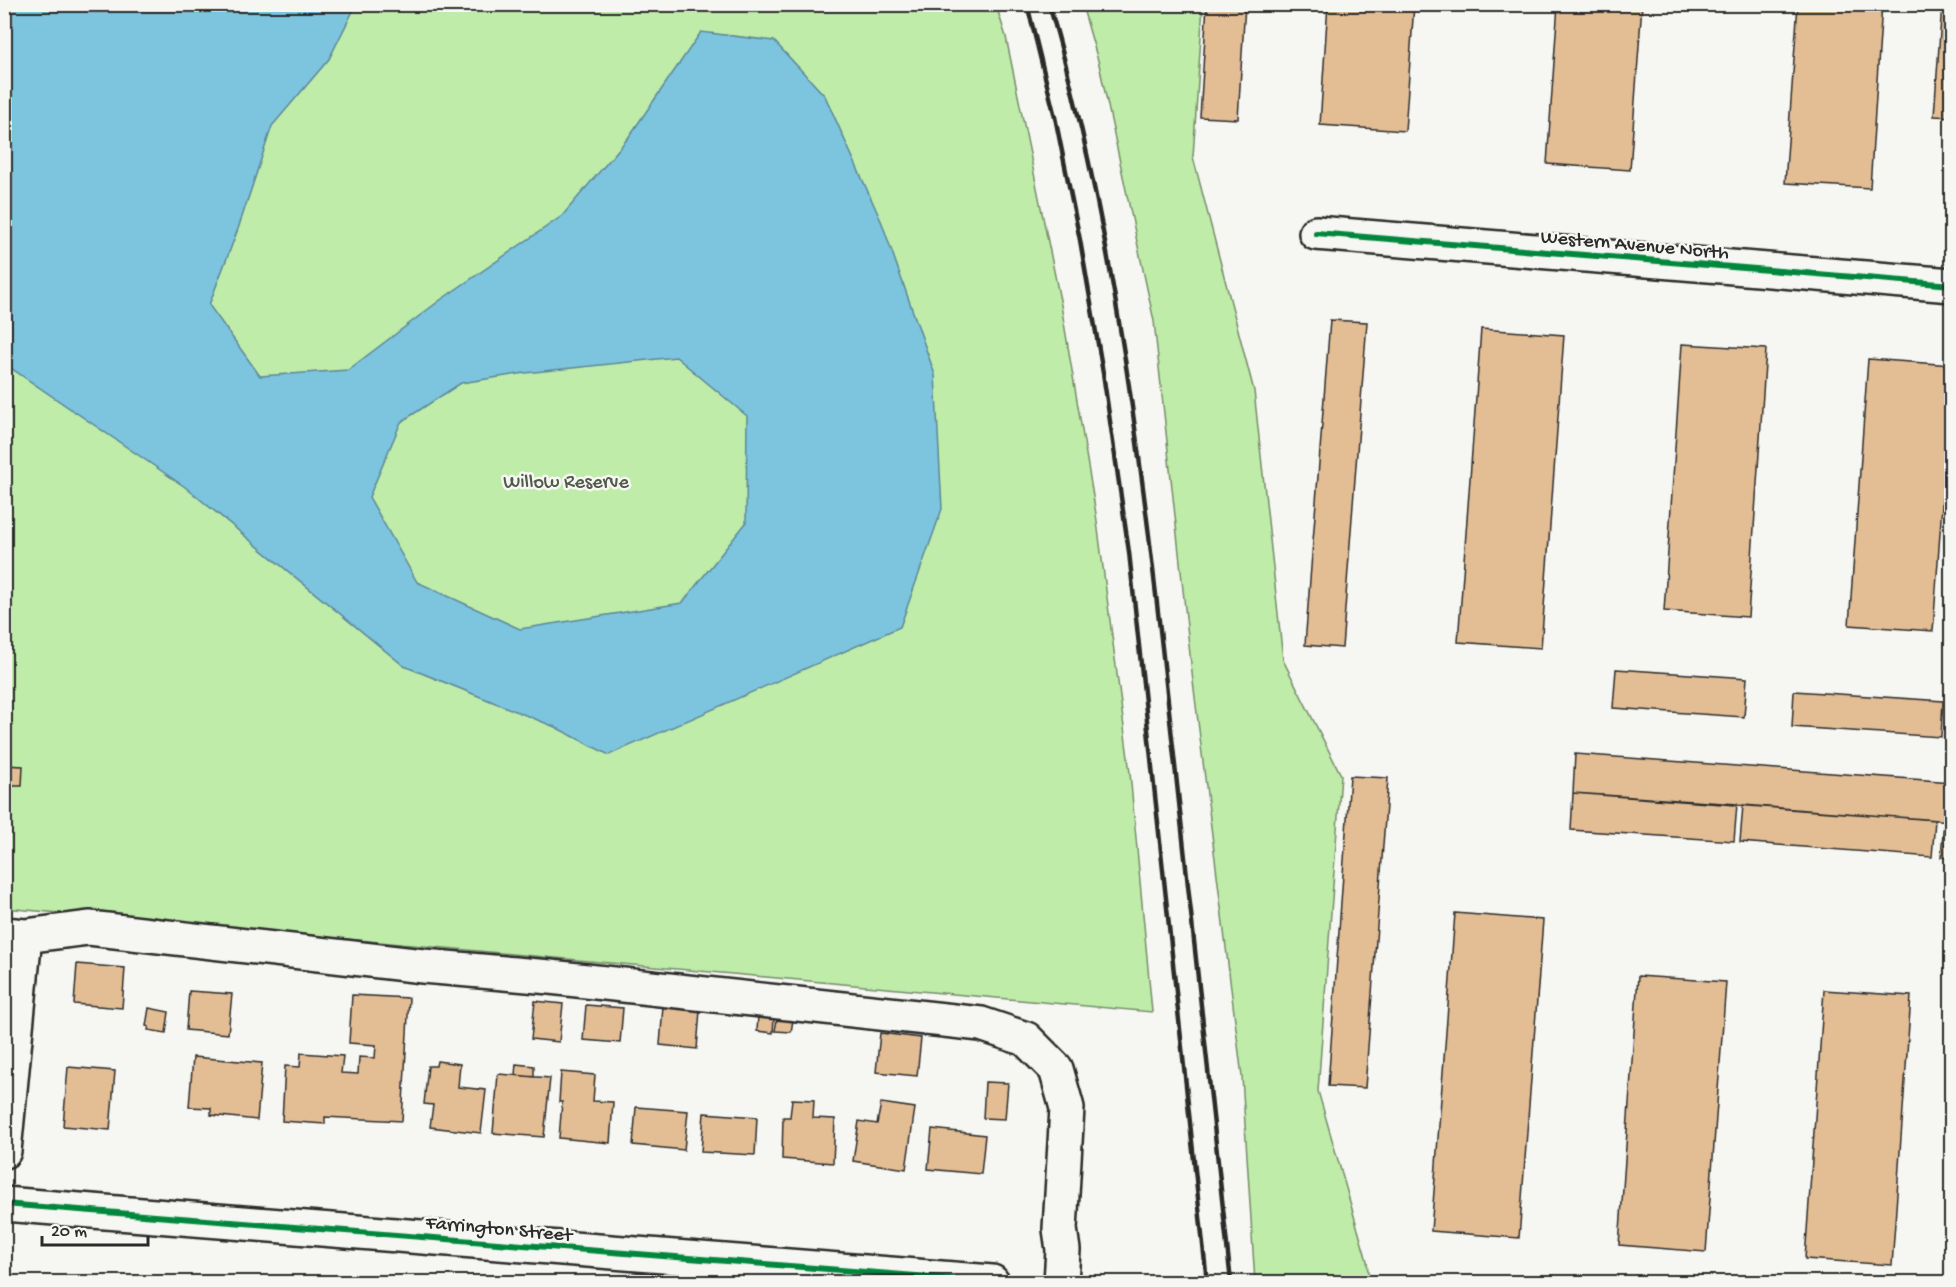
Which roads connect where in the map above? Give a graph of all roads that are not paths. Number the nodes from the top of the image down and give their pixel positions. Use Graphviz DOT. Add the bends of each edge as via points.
graph roads {
  1 [pos="1316,233"];
  2 [pos="1952,285"];
  3 [pos="15,935"];
  4 [pos="4,1151"];
  5 [pos="4,1204"];
  6 [pos="992,1282"];
  7 [pos="1060,1282"];
  1 -- 2 [label="street, Western Avenue North"];
  3 -- 4 [label="street"];
  3 -- 7 [label="street" via="89,928 981,1024 1026,1039 1056,1069 1067,1108"];
  5 -- 6 [label="street, Farrington Street"];
}
